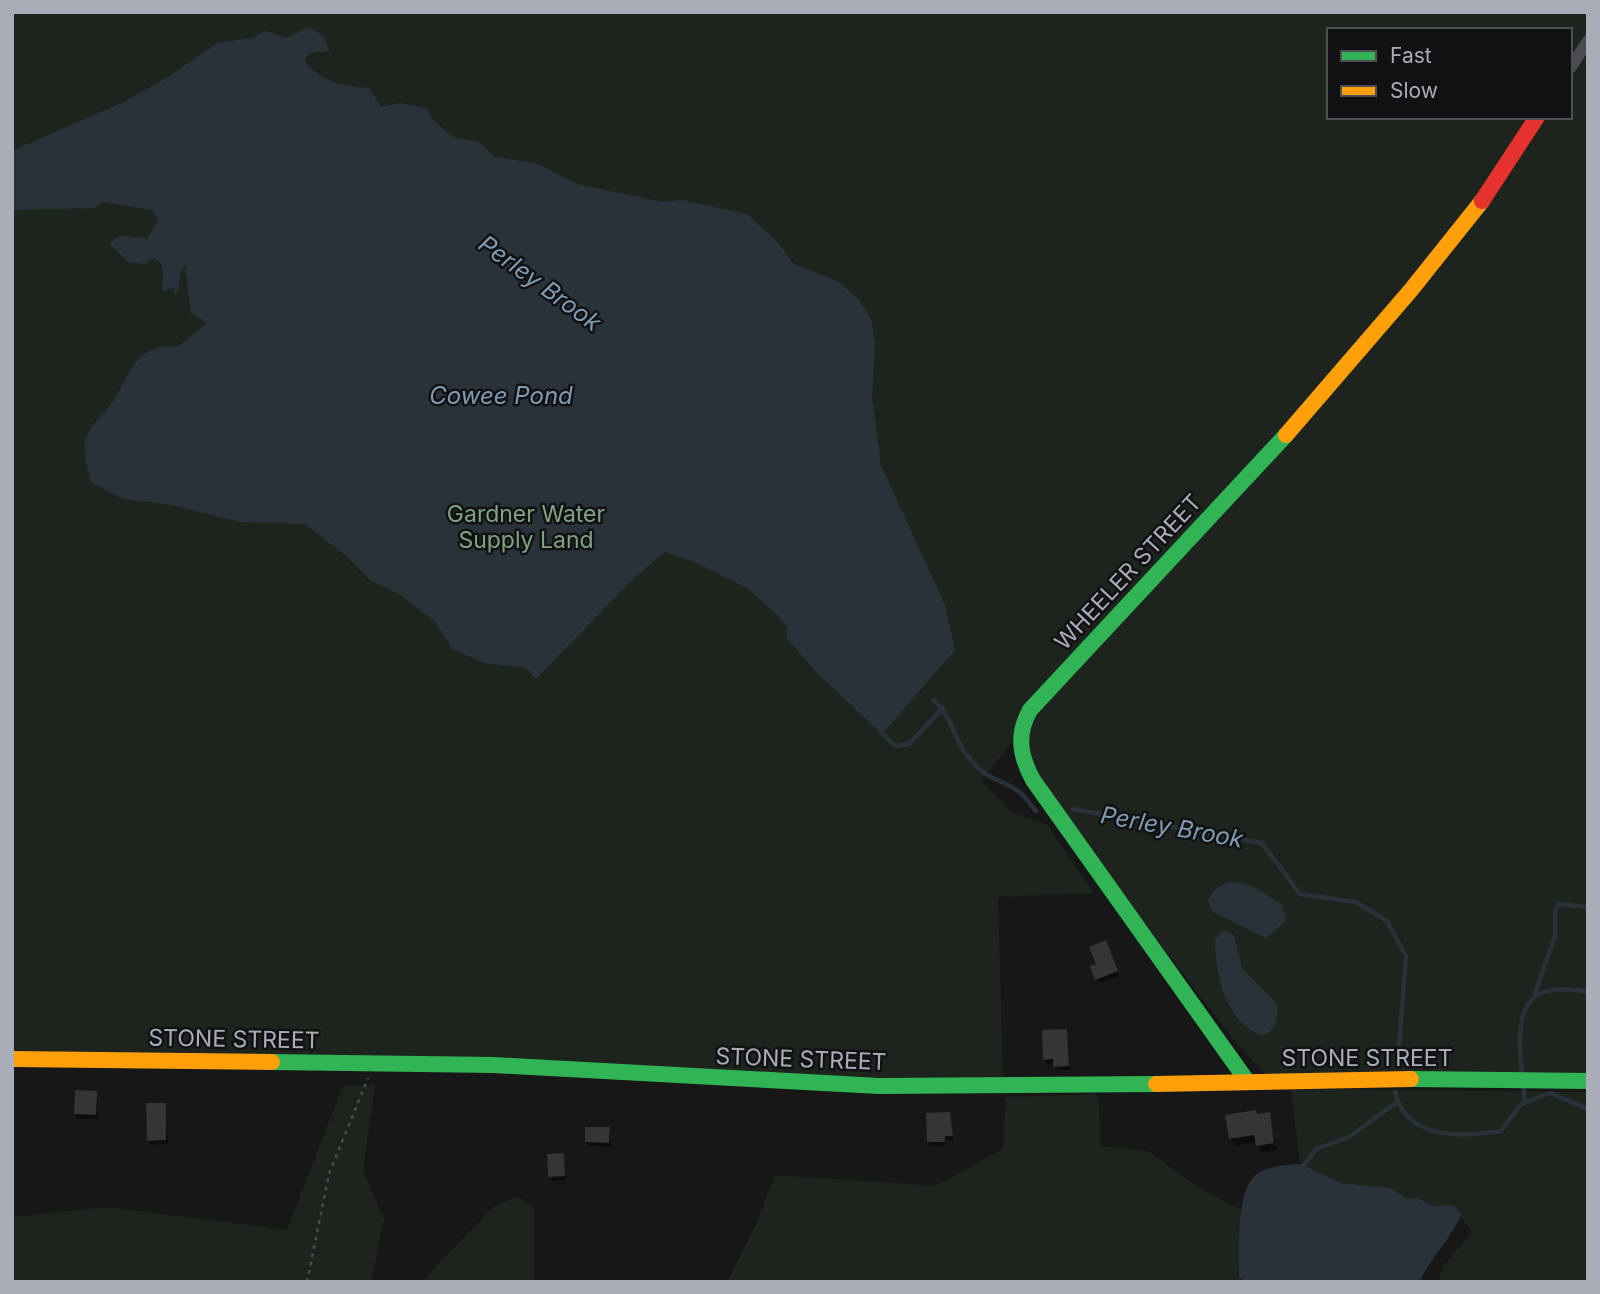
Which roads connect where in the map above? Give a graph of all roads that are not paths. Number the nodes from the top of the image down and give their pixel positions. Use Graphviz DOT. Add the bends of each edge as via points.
graph roads {
  1 [pos="1588,41"];
  2 [pos="1572,65"];
  3 [pos="1536,119"];
  4 [pos="12,1059"];
  5 [pos="1588,1081"];
  6 [pos="1247,1082"];
  1 -- 2 [label="street"];
  3 -- 6 [label="street, WHEELER STREET" via="1464,225 1023,723 1021,754 1033,780"];
  4 -- 6 [label="street, STONE STREET" via="493,1065 879,1086"];
  5 -- 6 [label="street, STONE STREET"];
}
